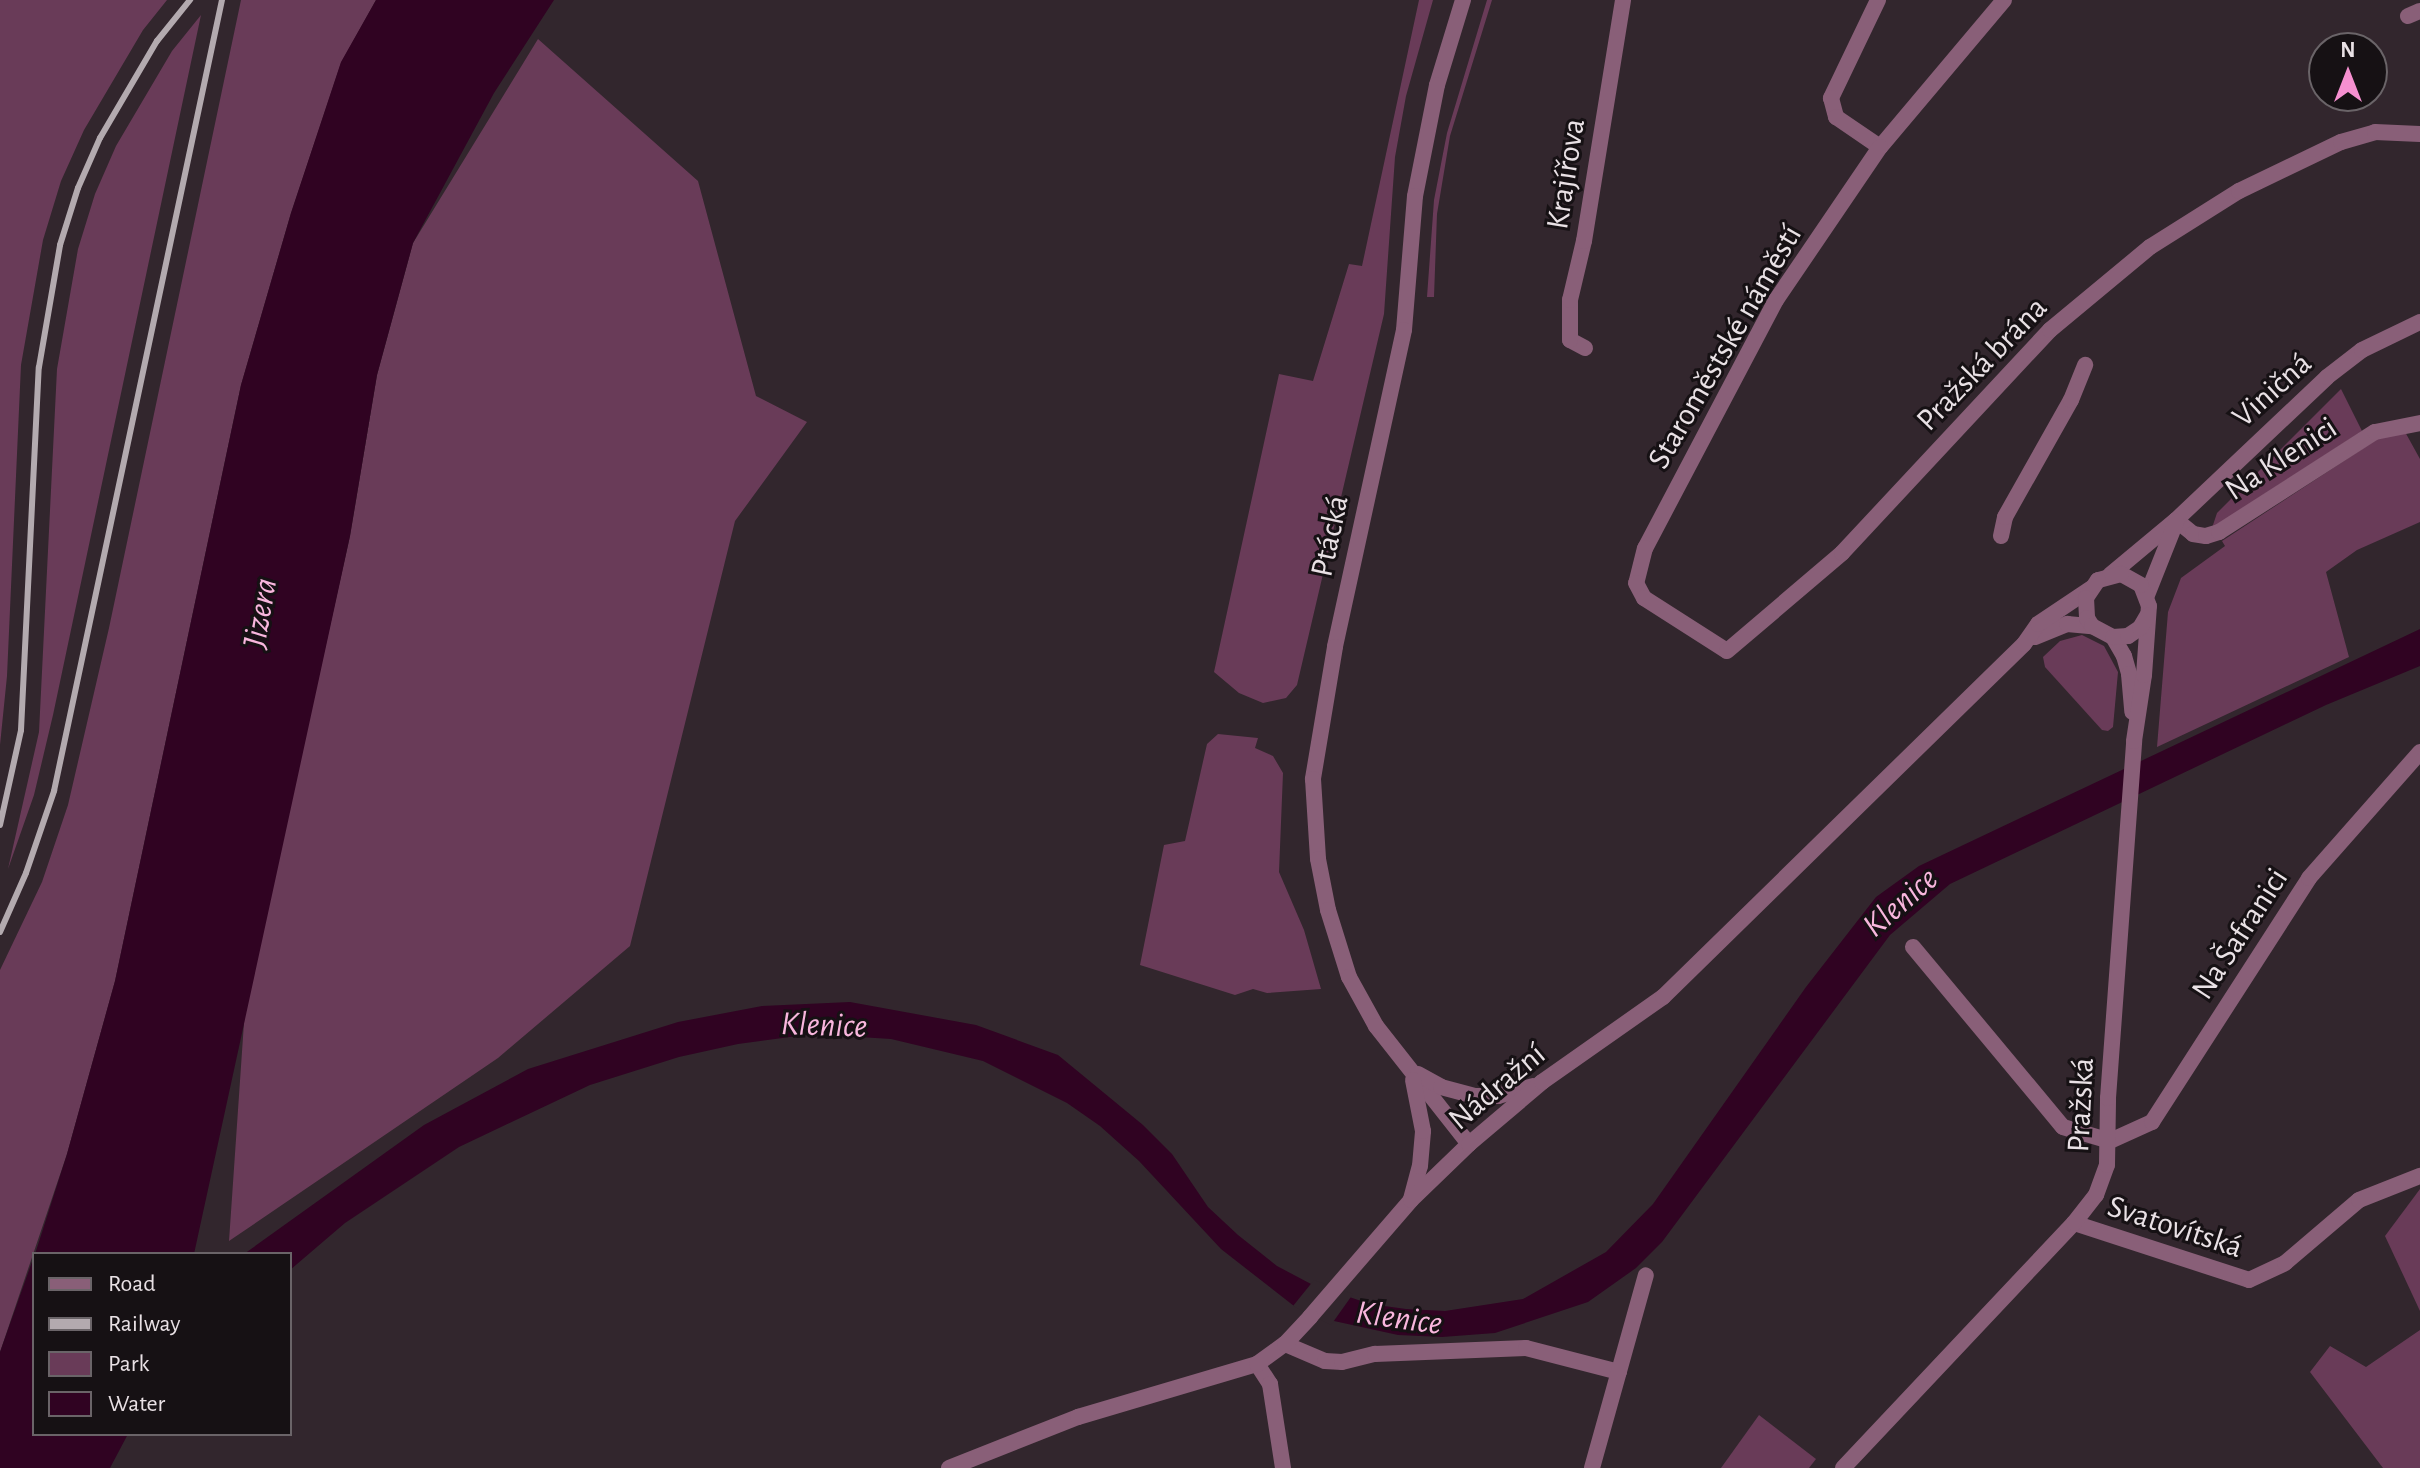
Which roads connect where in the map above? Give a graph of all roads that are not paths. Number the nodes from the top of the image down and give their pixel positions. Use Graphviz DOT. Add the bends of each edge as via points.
graph roads {
  1 [pos="1463,0"];
  2 [pos="1623,0"];
  3 [pos="1878,0"];
  4 [pos="2004,0"];
  5 [pos="2420,134"];
  6 [pos="1880,147"];
  7 [pos="2420,322"];
  8 [pos="1585,348"];
  9 [pos="2085,365"];
  10 [pos="2420,423"];
  11 [pos="2176,520"];
  12 [pos="2001,536"];
  13 [pos="2110,575"];
  14 [pos="1636,583"];
  15 [pos="2090,589"];
  16 [pos="2147,595"];
  17 [pos="2147,616"];
  18 [pos="2092,626"];
  19 [pos="2113,637"];
  20 [pos="2024,644"];
  21 [pos="2134,741"];
  22 [pos="2420,752"];
  23 [pos="1913,947"];
  24 [pos="1410,1069"];
  25 [pos="1542,1082"];
  26 [pos="2110,1141"];
  27 [pos="1469,1144"];
  28 [pos="2420,1176"];
  29 [pos="1411,1200"];
  30 [pos="2074,1223"];
  31 [pos="1646,1275"];
  32 [pos="1285,1344"];
  33 [pos="1257,1364"];
  34 [pos="1619,1372"];
  35 [pos="949,1468"];
  36 [pos="1283,1468"];
  37 [pos="1592,1468"];
  38 [pos="1843,1468"];
  1 -- 24 [label="street, Ptácká" via="1437,85 1415,196 1404,330 1335,647 1313,779 1318,859 1349,977 1376,1026"];
  2 -- 8 [label="street, Krajířova" via="1570,300 1570,340"];
  3 -- 6 [label="street" via="1831,98 1836,117"];
  4 -- 6 [label="street, Staroměstské náměstí"];
  5 -- 14 [label="street, Pražská brána" via="2375,132 2341,142 2239,191 2150,247 2050,330 1842,553 1727,651 1644,598"];
  6 -- 14 [label="street, Staroměstské náměstí" via="1776,300 1645,548"];
  7 -- 11 [label="street, Viničná" via="2362,350 2327,377"];
  9 -- 12 [label="street" via="2005,517"];
  10 -- 11 [label="street, Na Klenici" via="2375,432 2219,532 2193,534"];
  11 -- 13 [label="street, Viničná"];
  11 -- 16 [label="street, Viničná"];
  13 -- 15 [label="street"];
  13 -- 16 [label="street" via="2132,578"];
  15 -- 18 [label="street" via="2085,608"];
  15 -- 20 [label="street, Nádražní" via="2038,624"];
  16 -- 17 [label="street"];
  17 -- 19 [label="street" via="2128,636"];
  17 -- 21 [label="street, Pražská"];
  18 -- 19 [label="street"];
  18 -- 20 [label="street, Nádražní" via="2067,624"];
  19 -- 21 [label="street, Pražská" via="2129,674"];
  20 -- 25 [label="street, Nádražní" via="1663,997"];
  21 -- 26 [label="street, Pražská" via="2108,1098"];
  22 -- 26 [label="street, Na Šafranici" via="2309,878 2152,1122"];
  23 -- 26 [label="street, Svatovítská" via="2063,1127"];
  24 -- 25 [label="street, Ptácká" via="1441,1087 1475,1096 1498,1096"];
  24 -- 27 [label="street, Ptácká"];
  24 -- 29 [label="street, Ptácká" via="1423,1131"];
  25 -- 27 [label="street, Nádražní"];
  26 -- 30 [label="street, Pražská" via="2096,1195"];
  27 -- 29 [label="street, Nádražní"];
  28 -- 30 [label="street, Svatovítská" via="2359,1200 2285,1263 2249,1280"];
  29 -- 32 [label="street, Nádražní"];
  30 -- 38 [label="street, Pražská"];
  31 -- 34 [label="street"];
  32 -- 33 [label="street, Nádražní"];
  32 -- 34 [label="street" via="1325,1361 1342,1362 1375,1354 1526,1348"];
  33 -- 35 [label="street, Nádražní" via="1078,1417"];
  33 -- 36 [label="street" via="1270,1384"];
  34 -- 37 [label="street"];
}
